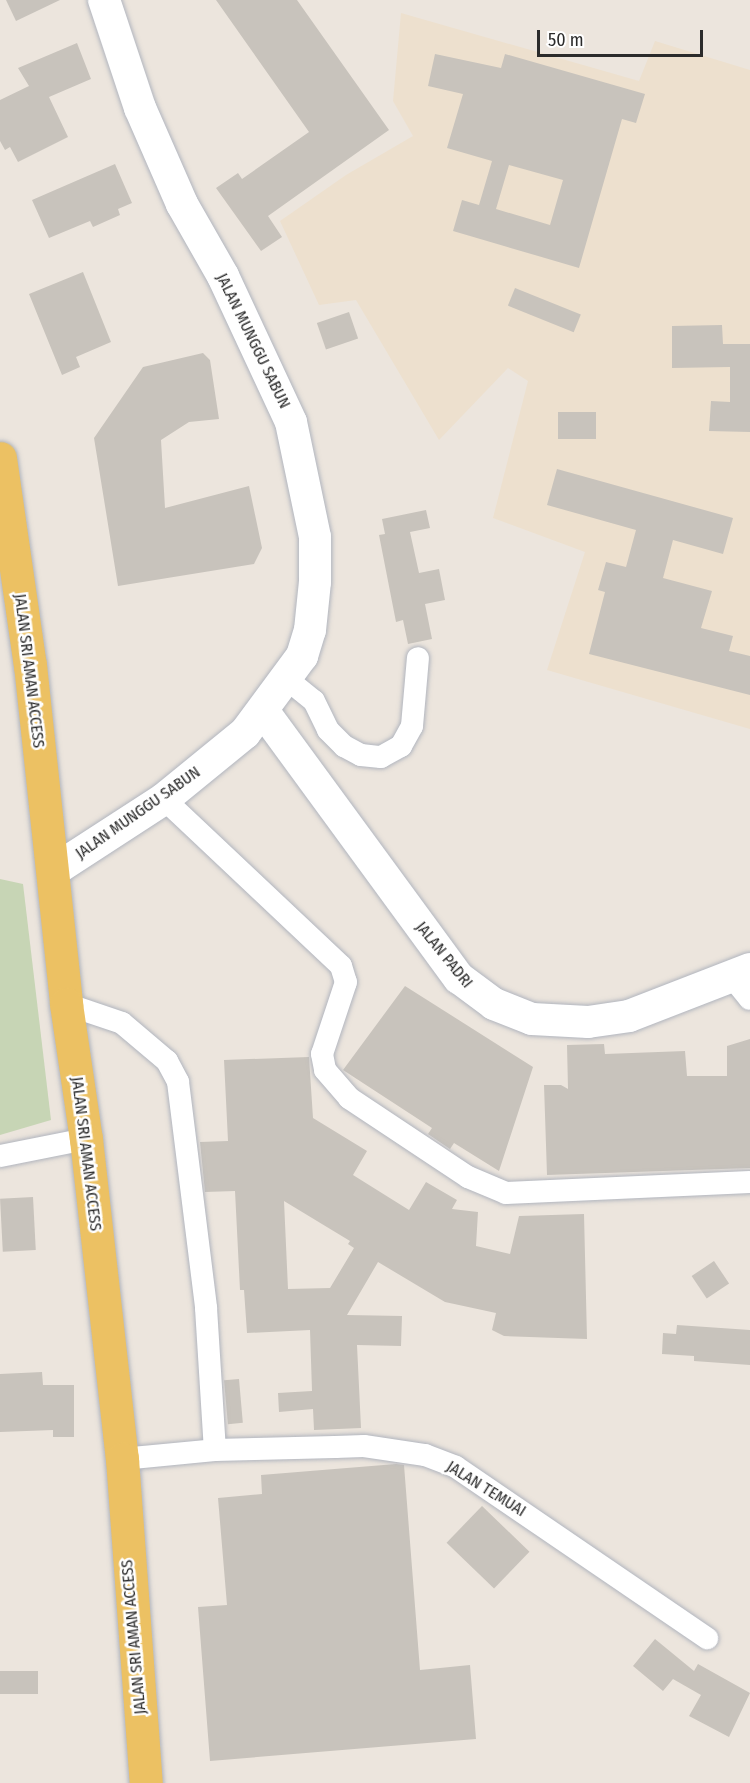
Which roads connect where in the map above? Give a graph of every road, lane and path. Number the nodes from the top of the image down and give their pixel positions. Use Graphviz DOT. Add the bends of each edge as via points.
graph roads {
  1 [pos="104,0"];
  2 [pos="0,458"];
  3 [pos="418,658"];
  4 [pos="288,680"];
  5 [pos="264,712"];
  6 [pos="165,799"];
  7 [pos="53,871"];
  8 [pos="744,982"];
  9 [pos="66,1004"];
  10 [pos="86,1139"];
  11 [pos="0,1156"];
  12 [pos="750,1182"];
  13 [pos="215,1449"];
  14 [pos="122,1459"];
  15 [pos="707,1638"];
  16 [pos="147,1783"];
  1 -- 4 [label="street, JALAN MUNGGU SABUN" via="140,108 182,204 223,276 291,422 315,537 315,582 310,630 302,656"];
  2 -- 7 [label="main road, JALAN SRI AMAN ACCESS"];
  3 -- 4 [label="street" via="412,726 401,746 381,757 361,755 344,746 328,730 314,701"];
  4 -- 5 [label="street, JALAN MUNGGU SABUN"];
  5 -- 6 [label="street, JALAN MUNGGU SABUN" via="245,733"];
  5 -- 8 [label="street, JALAN PADRI" via="459,978 476,994 532,1019 588,1022 629,1016"];
  6 -- 7 [label="street, JALAN MUNGGU SABUN"];
  6 -- 12 [label="street" via="341,966 346,982 322,1054 325,1070 349,1098 468,1177 506,1193"];
  7 -- 9 [label="main road, JALAN SRI AMAN ACCESS"];
  9 -- 10 [label="main road, JALAN SRI AMAN ACCESS"];
  9 -- 13 [label="street" via="122,1023 167,1061 178,1082 206,1308"];
  10 -- 11 [label="street"];
  10 -- 14 [label="main road, JALAN SRI AMAN ACCESS"];
  13 -- 14 [label="street, JALAN TEMUAI"];
  13 -- 15 [label="street, JALAN TEMUAI" via="364,1446 435,1459 456,1467"];
  14 -- 16 [label="main road, JALAN SRI AMAN ACCESS"];
}
